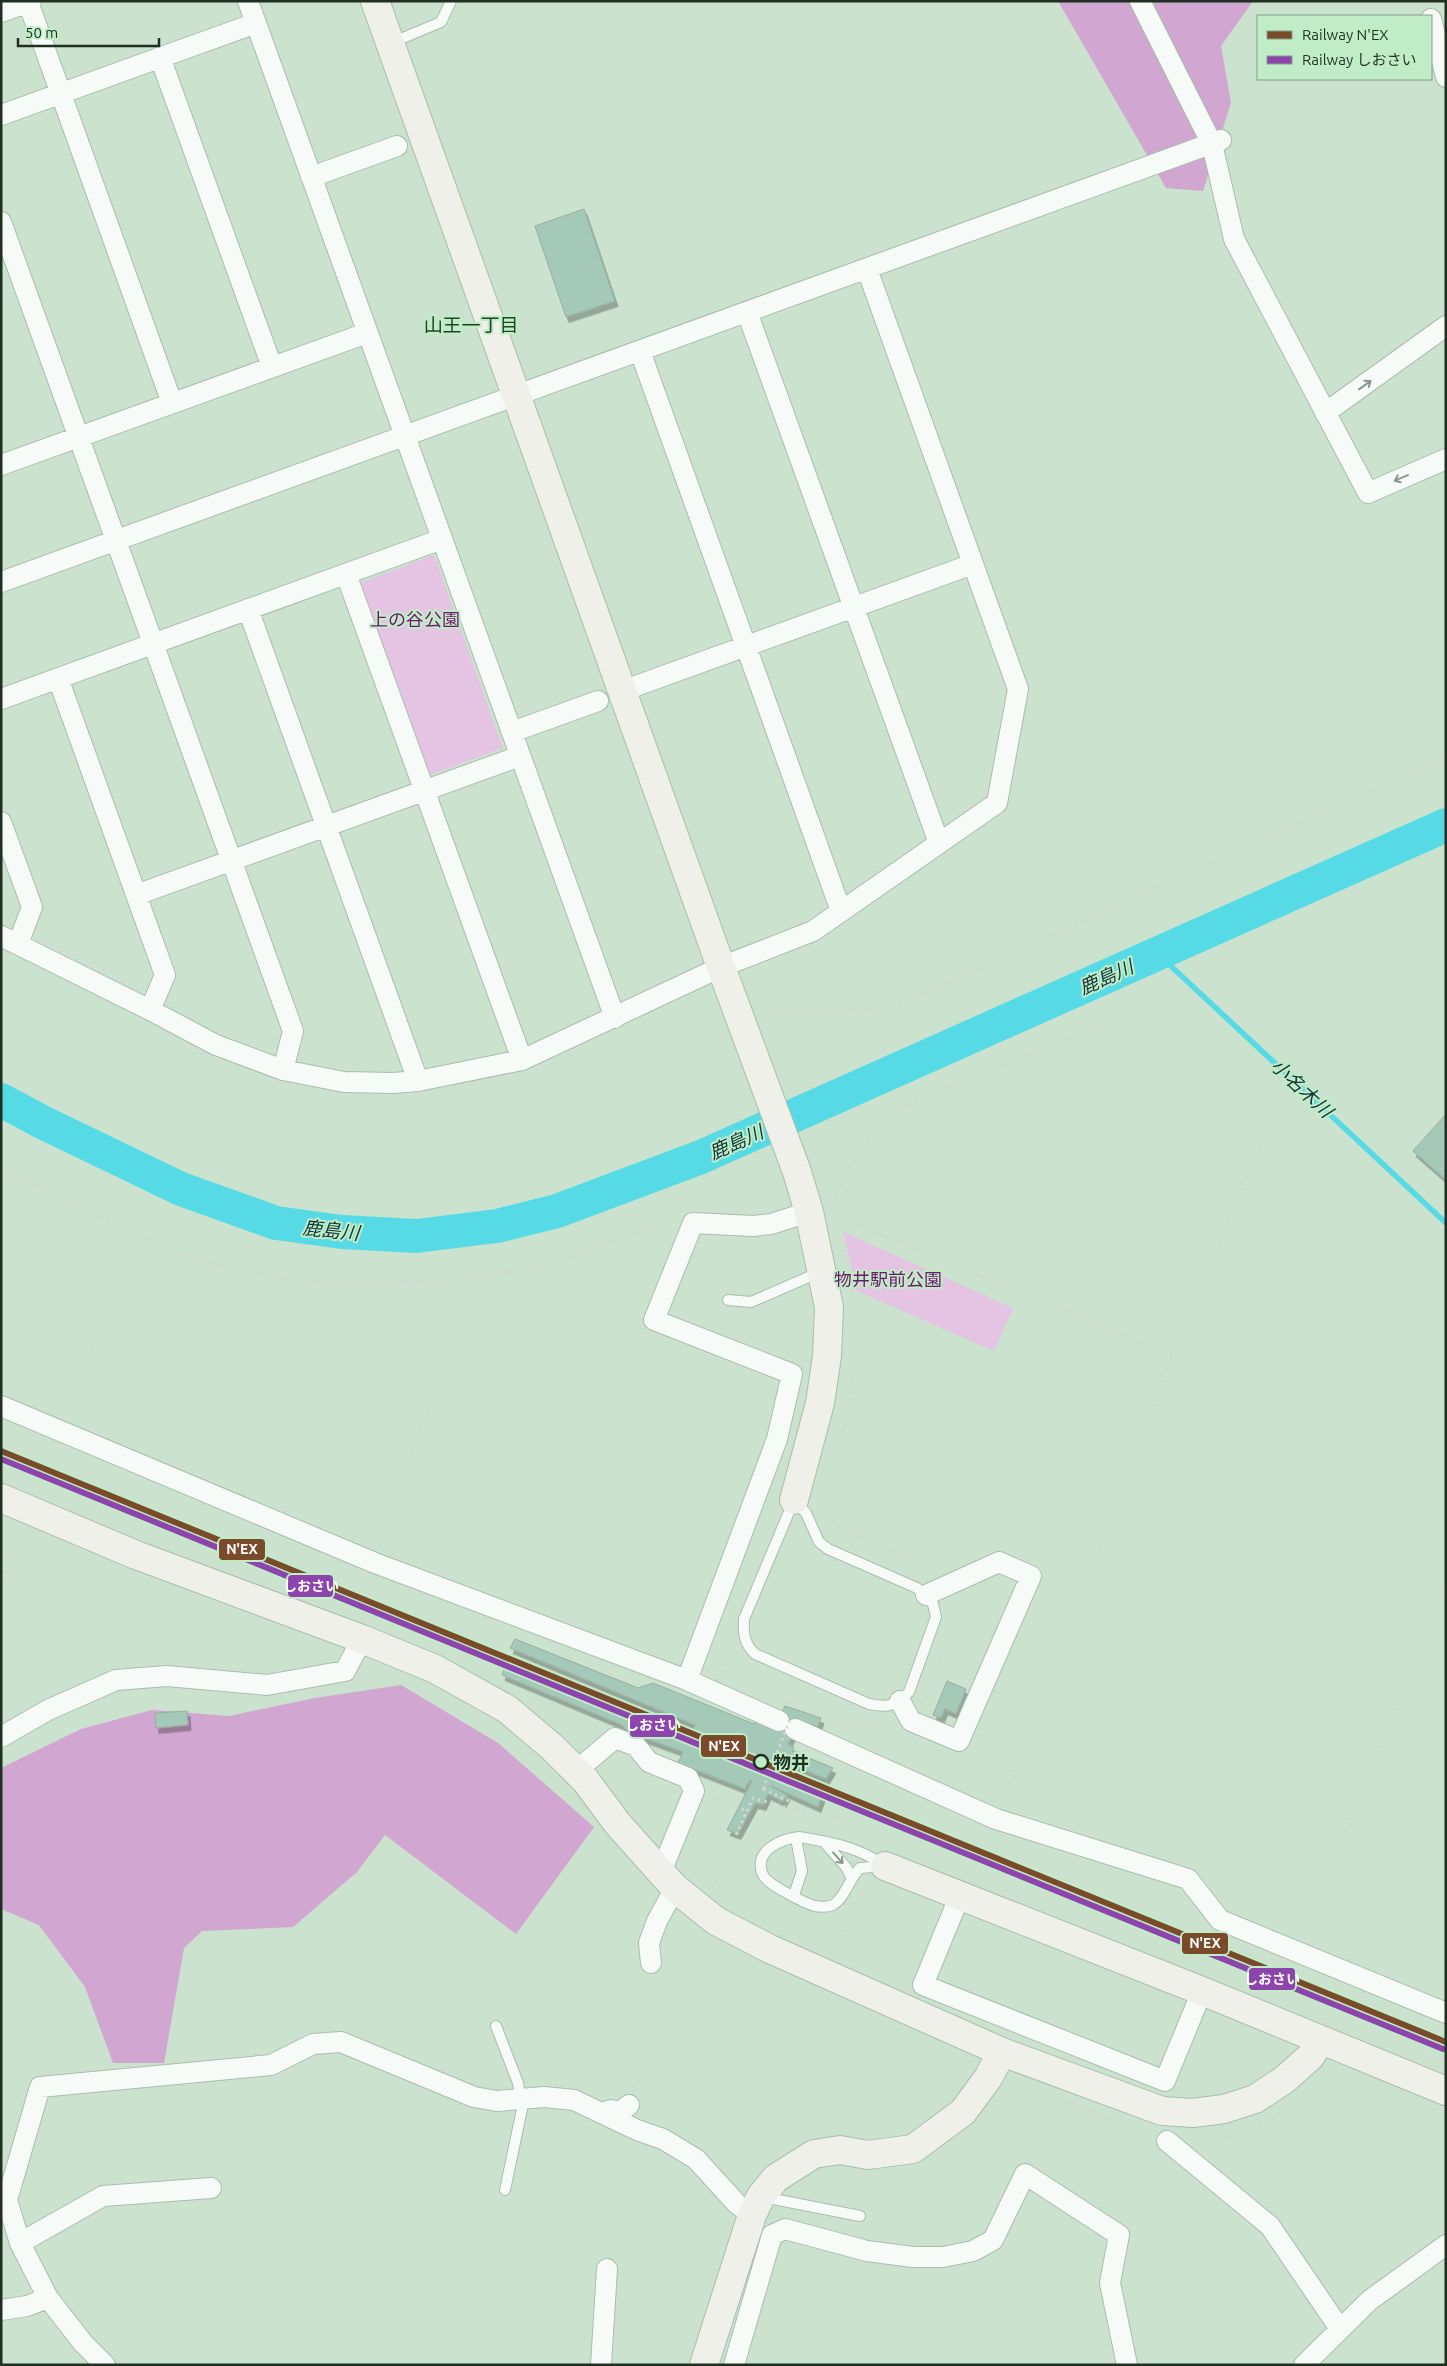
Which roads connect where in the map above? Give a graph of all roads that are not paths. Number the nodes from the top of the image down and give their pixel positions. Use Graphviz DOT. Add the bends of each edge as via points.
graph roads {
  1 [pos="248,1"];
  2 [pos="375,1"];
  3 [pos="450,1"];
  4 [pos="1140,1"];
  5 [pos="1426,1"];
  6 [pos="29,2"];
  7 [pos="1,12"];
  8 [pos="1429,15"];
  9 [pos="256,23"];
  10 [pos="1432,25"];
  11 [pos="390,44"];
  12 [pos="160,58"];
  13 [pos="1446,77"];
  14 [pos="61,94"];
  15 [pos="1,115"];
  16 [pos="1217,142"];
  17 [pos="397,146"];
  18 [pos="311,177"];
  19 [pos="1,222"];
  20 [pos="867,269"];
  21 [pos="748,312"];
  22 [pos="1446,326"];
  23 [pos="367,333"];
  24 [pos="640,351"];
  25 [pos="272,367"];
  26 [pos="516,396"];
  27 [pos="172,403"];
  28 [pos="1325,413"];
  29 [pos="405,436"];
  30 [pos="79,437"];
  31 [pos="1446,459"];
  32 [pos="1,465"];
  33 [pos="442,539"];
  34 [pos="116,540"];
  35 [pos="973,564"];
  36 [pos="346,574"];
  37 [pos="1,582"];
  38 [pos="854,607"];
  39 [pos="248,609"];
  40 [pos="153,644"];
  41 [pos="746,646"];
  42 [pos="58,678"];
  43 [pos="610,696"];
  44 [pos="1,699"];
  45 [pos="512,732"];
  46 [pos="520,756"];
  47 [pos="424,790"];
  48 [pos="1,822"];
  49 [pos="326,826"];
  50 [pos="939,843"];
  51 [pos="231,861"];
  52 [pos="136,895"];
  53 [pos="841,911"];
  54 [pos="10,940"];
  55 [pos="721,967"];
  56 [pos="150,1010"];
  57 [pos="615,1018"];
  58 [pos="522,1060"];
  59 [pos="283,1070"];
  60 [pos="418,1081"];
  61 [pos="823,1203"];
  62 [pos="822,1272"];
  63 [pos="728,1300"];
  64 [pos="1,1406"];
  65 [pos="1,1498"];
  66 [pos="794,1500"];
  67 [pos="926,1595"];
  68 [pos="362,1639"];
  69 [pos="687,1680"];
  70 [pos="900,1700"];
  71 [pos="1,1737"];
  72 [pos="576,1771"];
  73 [pos="796,1838"];
  74 [pos="823,1841"];
  75 [pos="885,1866"];
  76 [pos="851,1877"];
  77 [pos="668,1880"];
  78 [pos="960,1895"];
  79 [pos="794,1896"];
  80 [pos="651,1963"];
  81 [pos="1202,1992"];
  82 [pos="1446,2013"];
  83 [pos="496,2026"];
  84 [pos="1320,2040"];
  85 [pos="1002,2052"];
  86 [pos="1446,2091"];
  87 [pos="521,2098"];
  88 [pos="629,2105"];
  89 [pos="602,2113"];
  90 [pos="1167,2141"];
  91 [pos="210,2188"];
  92 [pos="505,2190"];
  93 [pos="4,2199"];
  94 [pos="756,2206"];
  95 [pos="860,2216"];
  96 [pos="20,2242"];
  97 [pos="1446,2245"];
  98 [pos="607,2269"];
  99 [pos="48,2298"];
  100 [pos="1,2310"];
  101 [pos="1340,2328"];
  102 [pos="105,2365"];
  103 [pos="601,2365"];
  104 [pos="704,2365"];
  105 [pos="734,2365"];
  106 [pos="1127,2365"];
  107 [pos="1304,2365"];
  1 -- 9 [label="street"];
  2 -- 11 [label="street"];
  3 -- 11 [label="lane" via="441,22"];
  4 -- 16 [label="street"];
  5 -- 8 [label="street"];
  6 -- 7 [label="street"];
  6 -- 14 [label="street"];
  9 -- 12 [label="street"];
  9 -- 18 [label="street"];
  10 -- 13 [label="street"];
  11 -- 26 [label="street"];
  12 -- 14 [label="street"];
  12 -- 25 [label="street"];
  14 -- 15 [label="street"];
  14 -- 27 [label="street"];
  16 -- 20 [label="street"];
  16 -- 28 [label="street" via="1234,239"];
  17 -- 18 [label="street"];
  18 -- 23 [label="street"];
  19 -- 30 [label="street"];
  20 -- 21 [label="street"];
  20 -- 35 [label="street"];
  21 -- 24 [label="street"];
  21 -- 38 [label="street"];
  28 -- 22 [label="street, one-way"];
  23 -- 25 [label="street"];
  23 -- 29 [label="street"];
  24 -- 26 [label="street"];
  24 -- 41 [label="street"];
  25 -- 27 [label="street"];
  26 -- 29 [label="street"];
  26 -- 43 [label="street"];
  27 -- 30 [label="street"];
  31 -- 28 [label="street, one-way" via="1368,493"];
  29 -- 33 [label="street"];
  29 -- 34 [label="street"];
  30 -- 32 [label="street"];
  30 -- 34 [label="street"];
  33 -- 36 [label="street"];
  33 -- 45 [label="street"];
  34 -- 37 [label="street"];
  34 -- 40 [label="street"];
  35 -- 38 [label="street"];
  35 -- 50 [label="street" via="1018,689 997,803"];
  36 -- 39 [label="street"];
  36 -- 47 [label="street"];
  38 -- 41 [label="street"];
  38 -- 50 [label="street"];
  39 -- 40 [label="street"];
  39 -- 49 [label="street"];
  40 -- 42 [label="street"];
  40 -- 51 [label="street"];
  41 -- 43 [label="street"];
  41 -- 53 [label="street"];
  42 -- 44 [label="street"];
  42 -- 52 [label="street"];
  43 -- 45 [label="street"];
  43 -- 55 [label="street"];
  45 -- 46 [label="street"];
  46 -- 47 [label="street"];
  46 -- 57 [label="street"];
  47 -- 49 [label="street"];
  47 -- 58 [label="street"];
  48 -- 54 [label="street" via="32,907"];
  49 -- 51 [label="street"];
  49 -- 60 [label="street"];
  50 -- 53 [label="street"];
  51 -- 52 [label="street"];
  51 -- 59 [label="street" via="293,1031"];
  52 -- 56 [label="street" via="165,975"];
  53 -- 55 [label="street" via="813,931"];
  54 -- 56 [label="street"];
  55 -- 57 [label="street"];
  55 -- 61 [label="street" via="797,1172"];
  56 -- 59 [label="street" via="216,1045"];
  57 -- 58 [label="street"];
  58 -- 60 [label="street"];
  59 -- 60 [label="street" via="344,1082"];
  61 -- 62 [label="street"];
  61 -- 69 [label="street" via="771,1224 693,1223 654,1320 792,1374 777,1439"];
  62 -- 63 [label="lane" via="751,1302"];
  62 -- 66 [label="street" via="829,1307 827,1356 820,1403"];
  64 -- 69 [label="street" via="374,1563"];
  65 -- 68 [label="street" via="136,1555"];
  66 -- 67 [label="lane" via="806,1514 819,1542 828,1549 917,1588"];
  66 -- 70 [label="lane" via="744,1619 746,1646 756,1654 869,1704 885,1707"];
  67 -- 70 [label="lane" via="933,1604 936,1617 909,1692"];
  67 -- 70 [label="street" via="999,1562 1031,1576 959,1741 911,1721"];
  68 -- 71 [label="street" via="345,1671 267,1685 167,1676 116,1680 48,1710"];
  68 -- 72 [label="street" via="435,1669 507,1709"];
  69 -- 82 [label="street" via="788,1722 996,1819 1188,1879 1220,1920"];
  72 -- 77 [label="street" via="617,1824"];
  72 -- 77 [label="street" via="615,1738 636,1746 648,1762 688,1778 694,1791"];
  73 -- 74 [label="lane"];
  73 -- 79 [label="lane" via="802,1871"];
  73 -- 79 [label="lane" via="772,1844 764,1854 761,1866 770,1884"];
  74 -- 75 [label="lane" via="873,1858"];
  74 -- 76 [label="lane, one-way"];
  75 -- 76 [label="lane" via="860,1868"];
  75 -- 78 [label="street"];
  76 -- 79 [label="lane" via="840,1900 831,1906 815,1906"];
  77 -- 80 [label="street" via="649,1944"];
  77 -- 85 [label="street" via="716,1921 770,1949"];
  78 -- 81 [label="street"];
  78 -- 81 [label="street" via="923,1985 1165,2081"];
  81 -- 84 [label="street"];
  83 -- 87 [label="lane"];
  84 -- 85 [label="street" via="1310,2057 1291,2074 1255,2098 1224,2109 1193,2113 1162,2111"];
  84 -- 86 [label="street"];
  85 -- 94 [label="street" via="963,2112 914,2149 868,2155 840,2150 814,2154 776,2178"];
  87 -- 89 [label="street" via="574,2100"];
  87 -- 92 [label="lane" via="522,2109"];
  87 -- 93 [label="street" via="497,2102 474,2097 341,2042 314,2044 271,2065 40,2087"];
  88 -- 89 [label="street" via="620,2112"];
  89 -- 94 [label="street" via="663,2139 696,2159 738,2204"];
  90 -- 101 [label="street" via="1270,2226"];
  91 -- 96 [label="street" via="103,2196"];
  93 -- 96 [label="street"];
  94 -- 95 [label="lane"];
  94 -- 104 [label="street"];
  96 -- 99 [label="street"];
  97 -- 101 [label="street" via="1370,2300"];
  98 -- 103 [label="street"];
  99 -- 100 [label="street" via="27,2306"];
  99 -- 102 [label="street" via="83,2344"];
  101 -- 107 [label="street"];
  105 -- 106 [label="street" via="772,2235 785,2229 867,2251 913,2257 943,2257 973,2251 992,2240 1025,2174 1119,2236 1110,2283"];
}
